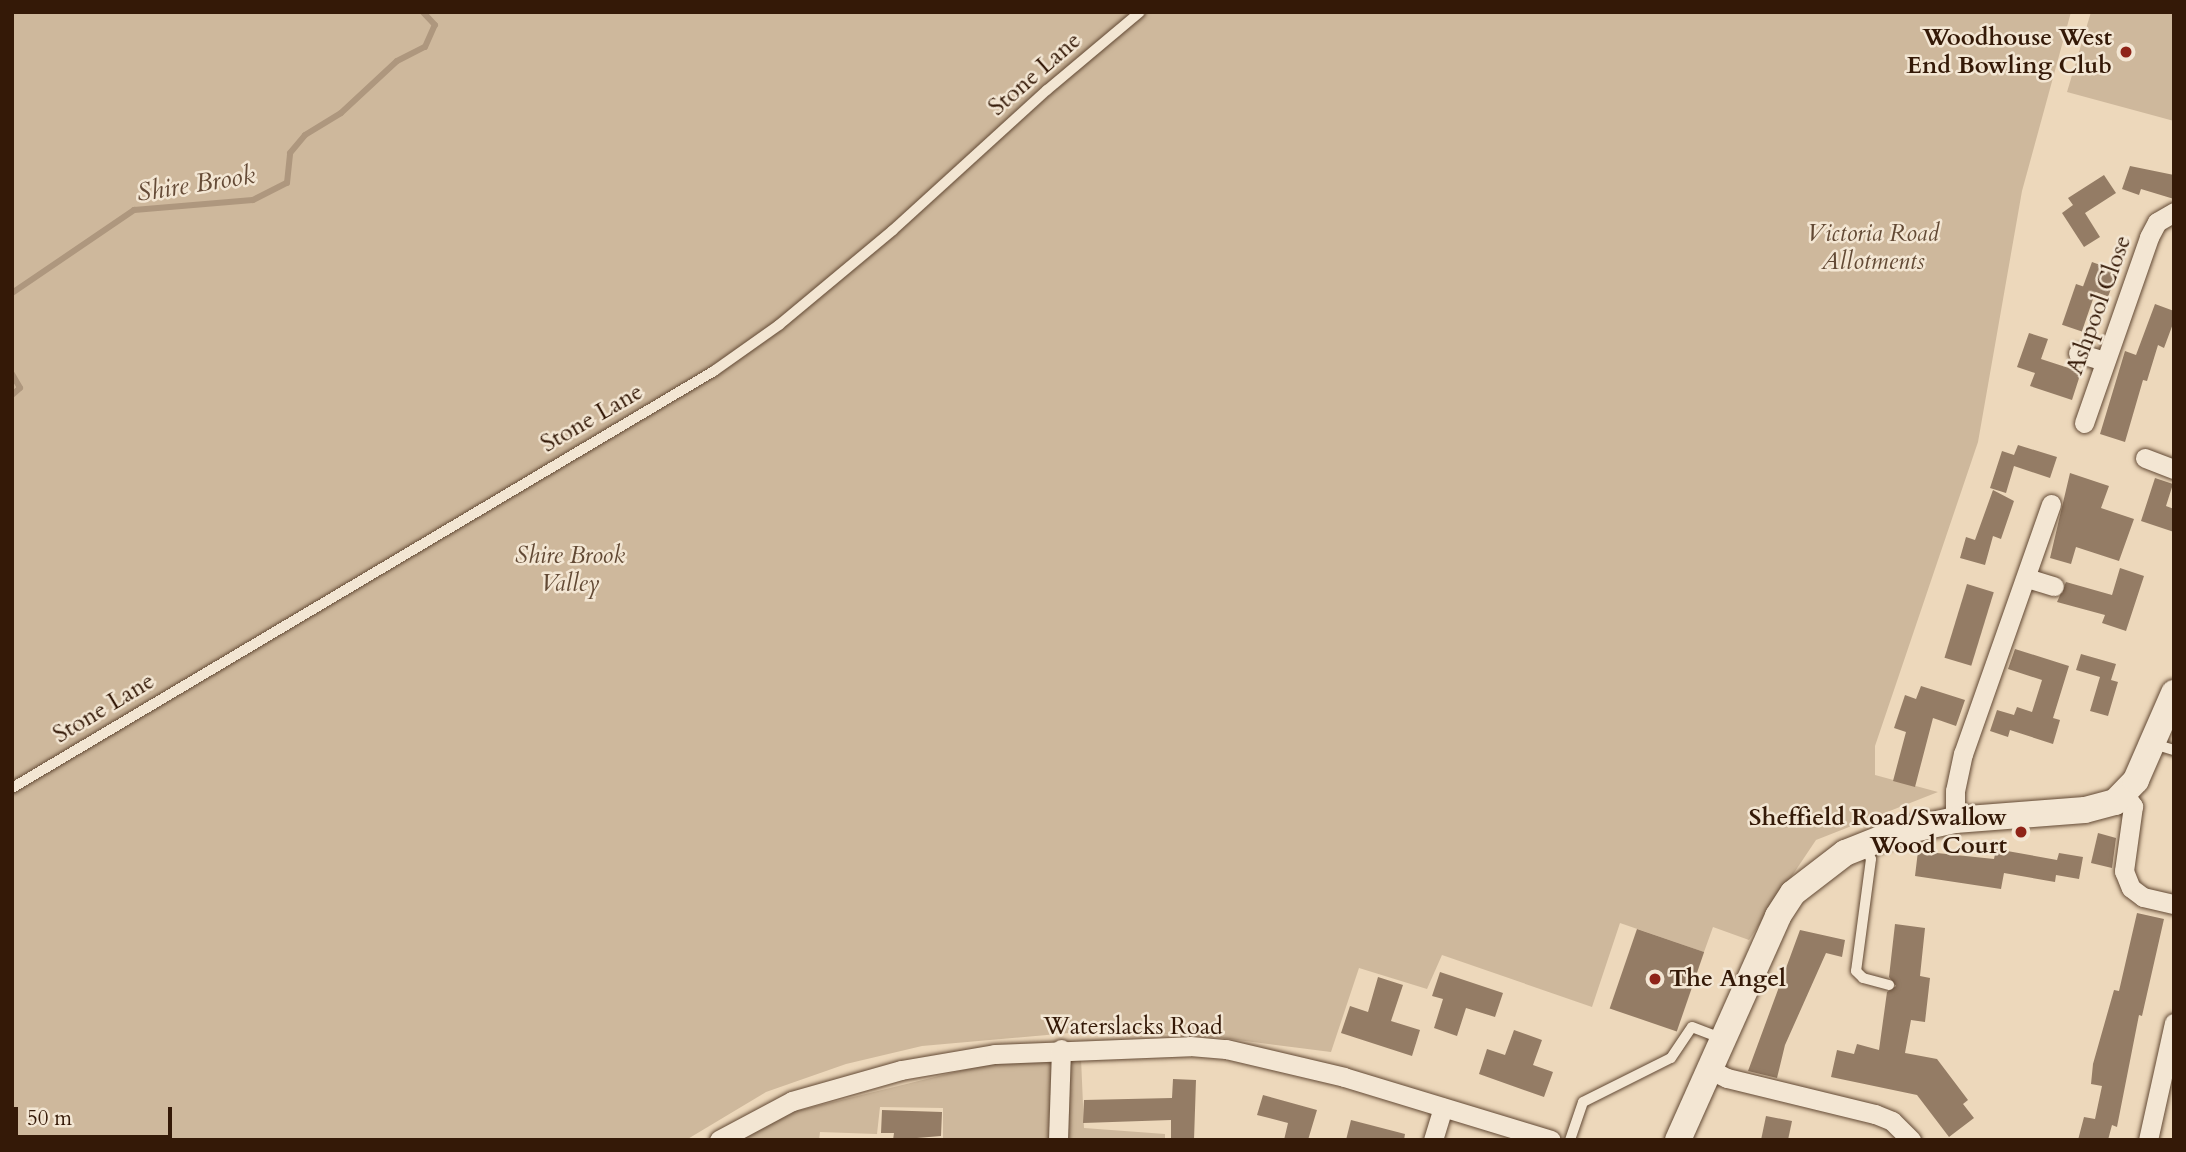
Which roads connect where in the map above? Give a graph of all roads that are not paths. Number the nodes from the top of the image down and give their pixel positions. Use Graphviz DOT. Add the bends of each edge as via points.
graph roads {
  1 [pos="1140,12"];
  2 [pos="2174,212"];
  3 [pos="2078,353"];
  4 [pos="2105,361"];
  5 [pos="2084,423"];
  6 [pos="2145,458"];
  7 [pos="2174,469"];
  8 [pos="2051,504"];
  9 [pos="2027,578"];
  10 [pos="2054,586"];
  11 [pos="2173,698"];
  12 [pos="2164,747"];
  13 [pos="12,788"];
  14 [pos="2125,795"];
  15 [pos="1955,820"];
  16 [pos="1864,844"];
  17 [pos="2174,904"];
  18 [pos="1889,985"];
  19 [pos="2174,1023"];
  20 [pos="1724,1039"];
  21 [pos="1061,1049"];
  22 [pos="1709,1069"];
  23 [pos="1443,1107"];
  24 [pos="719,1140"];
  25 [pos="1058,1140"];
  26 [pos="1433,1140"];
  27 [pos="1551,1140"];
  28 [pos="1570,1140"];
  29 [pos="1678,1140"];
  30 [pos="1911,1140"];
  31 [pos="2148,1140"];
  1 -- 13 [label="lane, Stone Lane" via="893,230 779,325 714,371"];
  2 -- 4 [label="street, Ashpool Close" via="2157,222 2149,237"];
  3 -- 4 [label="street"];
  4 -- 5 [label="street, Ashpool Close"];
  6 -- 7 [label="street"];
  8 -- 9 [label="street"];
  9 -- 10 [label="street"];
  9 -- 15 [label="street" via="1963,754"];
  11 -- 12 [label="main road"];
  12 -- 14 [label="main road"];
  14 -- 15 [label="main road" via="2115,803 2085,810"];
  14 -- 17 [label="street" via="2133,806 2124,856 2127,880 2143,897"];
  15 -- 16 [label="main road"];
  16 -- 18 [label="lane" via="1871,859 1856,971"];
  16 -- 20 [label="main road" via="1793,892"];
  19 -- 31 [label="street"];
  20 -- 22 [label="main road"];
  20 -- 28 [label="lane" via="1692,1027 1671,1058 1583,1102"];
  21 -- 23 [label="street, Waterslacks Road" via="1226,1049"];
  21 -- 24 [label="street, Waterslacks Road" via="995,1054 901,1070 792,1101"];
  21 -- 25 [label="street"];
  22 -- 29 [label="main road"];
  22 -- 30 [label="street" via="1727,1079 1875,1114 1892,1121"];
  23 -- 26 [label="street"];
  23 -- 27 [label="street, Waterslacks Road"];
}
